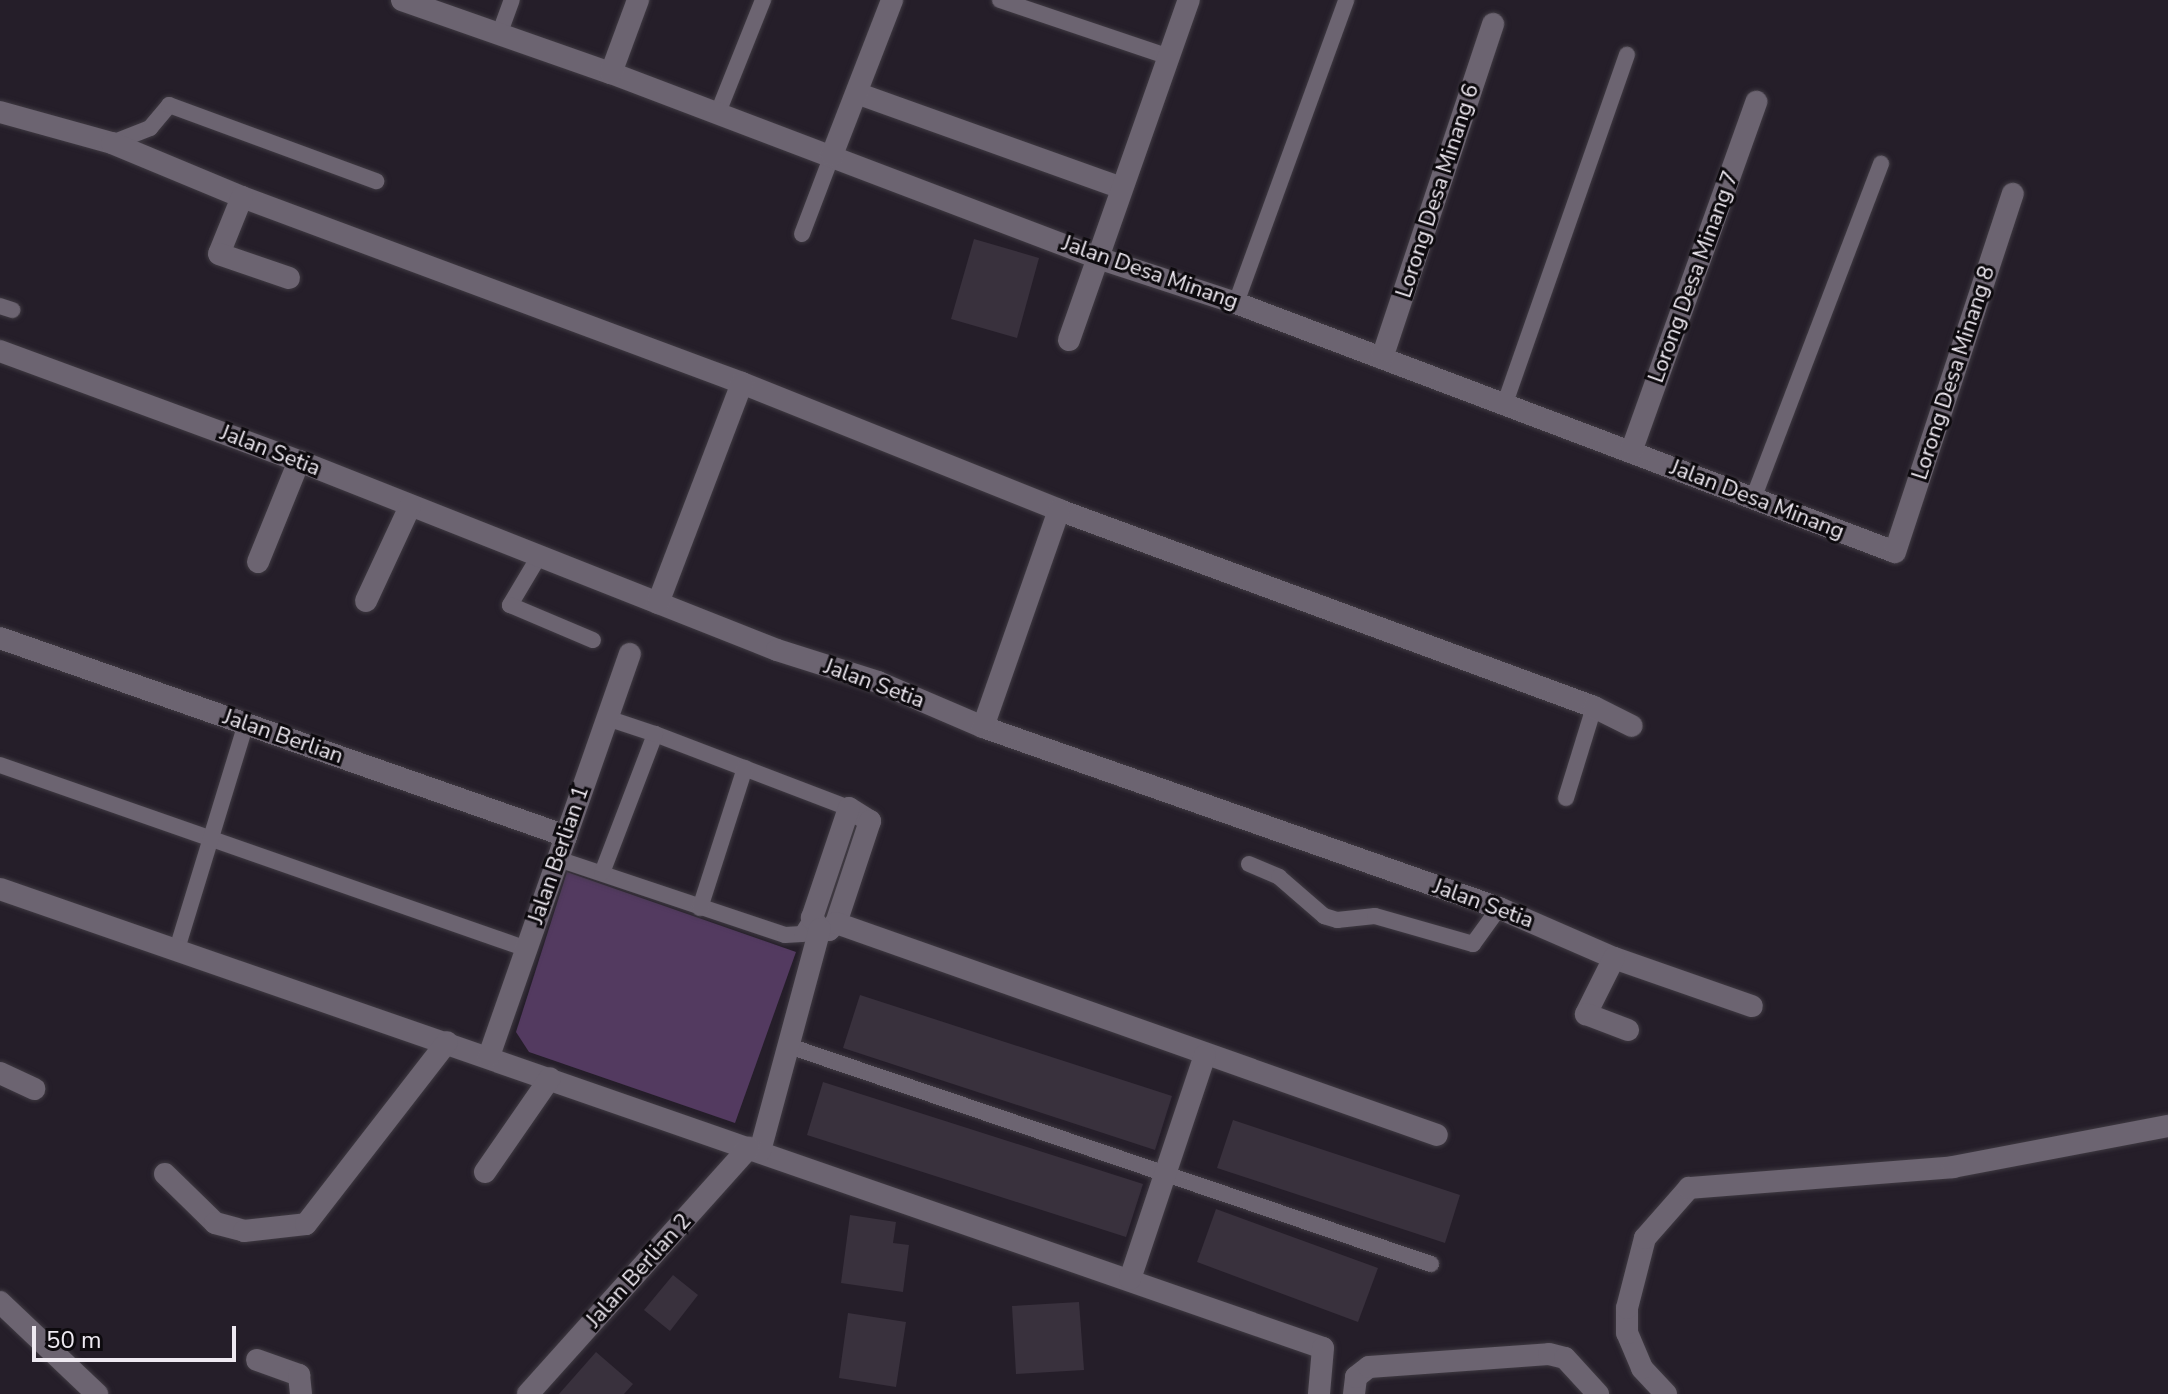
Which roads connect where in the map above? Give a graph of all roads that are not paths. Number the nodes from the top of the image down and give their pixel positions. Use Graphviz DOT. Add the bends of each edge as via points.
graph roads {
  1 [pos="402,0"];
  2 [pos="512,0"];
  3 [pos="638,0"];
  4 [pos="763,0"];
  5 [pos="892,0"];
  6 [pos="1000,0"];
  7 [pos="1189,0"];
  8 [pos="1346,0"];
  9 [pos="1493,24"];
  10 [pos="499,35"];
  11 [pos="1627,55"];
  12 [pos="1169,57"];
  13 [pos="611,73"];
  14 [pos="859,94"];
  15 [pos="1756,102"];
  16 [pos="0,112"];
  17 [pos="717,115"];
  18 [pos="112,143"];
  19 [pos="832,155"];
  20 [pos="1881,164"];
  21 [pos="376,181"];
  22 [pos="1121,188"];
  23 [pos="2013,194"];
  24 [pos="242,197"];
  25 [pos="802,234"];
  26 [pos="1098,258"];
  27 [pos="289,278"];
  28 [pos="1236,303"];
  29 [pos="1069,340"];
  30 [pos="0,351"];
  31 [pos="1382,358"];
  32 [pos="742,383"];
  33 [pos="1505,403"];
  34 [pos="1631,452"];
  35 [pos="299,461"];
  36 [pos="1753,499"];
  37 [pos="410,506"];
  38 [pos="1059,510"];
  39 [pos="1895,552"];
  40 [pos="538,558"];
  41 [pos="258,562"];
  42 [pos="366,601"];
  43 [pos="658,603"];
  44 [pos="0,638"];
  45 [pos="593,640"];
  46 [pos="630,654"];
  47 [pos="1594,707"];
  48 [pos="607,718"];
  49 [pos="246,724"];
  50 [pos="1632,726"];
  51 [pos="983,727"];
  52 [pos="655,734"];
  53 [pos="0,765"];
  54 [pos="745,768"];
  55 [pos="1566,798"];
  56 [pos="849,808"];
  57 [pos="566,836"];
  58 [pos="211,839"];
  59 [pos="558,859"];
  60 [pos="1249,864"];
  61 [pos="602,873"];
  62 [pos="0,889"];
  63 [pos="700,908"];
  64 [pos="1499,908"];
  65 [pos="824,925"];
  66 [pos="177,949"];
  67 [pos="527,949"];
  68 [pos="1614,958"];
  69 [pos="1752,1006"];
  70 [pos="1628,1030"];
  71 [pos="447,1042"];
  72 [pos="789,1046"];
  73 [pos="1205,1055"];
  74 [pos="489,1056"];
  75 [pos="0,1073"];
  76 [pos="550,1078"];
  77 [pos="35,1089"];
  78 [pos="2168,1126"];
  79 [pos="1437,1135"];
  80 [pos="754,1150"];
  81 [pos="485,1172"];
  82 [pos="165,1174"];
  83 [pos="1167,1177"];
  84 [pos="1431,1264"];
  85 [pos="1130,1279"];
  86 [pos="0,1302"];
  87 [pos="257,1360"];
  88 [pos="97,1394"];
  89 [pos="301,1394"];
  90 [pos="528,1394"];
  91 [pos="1319,1394"];
  92 [pos="1354,1394"];
  93 [pos="1598,1394"];
  94 [pos="1666,1394"];
  1 -- 10 [label="street, Jalan Desa Minang"];
  2 -- 10 [label="lane"];
  3 -- 13 [label="street"];
  4 -- 17 [label="lane"];
  5 -- 14 [label="street"];
  6 -- 12 [label="lane"];
  7 -- 12 [label="street"];
  8 -- 28 [label="lane"];
  9 -- 31 [label="street, Lorong Desa Minang 6"];
  10 -- 13 [label="street, Jalan Desa Minang"];
  11 -- 33 [label="lane"];
  12 -- 22 [label="street"];
  13 -- 17 [label="street, Jalan Desa Minang"];
  14 -- 19 [label="street"];
  14 -- 22 [label="street"];
  15 -- 34 [label="street, Lorong Desa Minang 7"];
  16 -- 18 [label="street"];
  17 -- 19 [label="street, Jalan Desa Minang"];
  18 -- 21 [label="lane" via="150,128 169,105"];
  18 -- 24 [label="street"];
  19 -- 25 [label="lane"];
  19 -- 26 [label="street, Jalan Desa Minang"];
  20 -- 36 [label="lane"];
  22 -- 26 [label="street"];
  23 -- 39 [label="street, Lorong Desa Minang 8"];
  24 -- 27 [label="street" via="219,254"];
  24 -- 32 [label="street"];
  26 -- 28 [label="street, Jalan Desa Minang"];
  26 -- 29 [label="street"];
  28 -- 31 [label="street, Jalan Desa Minang"];
  30 -- 35 [label="street, Jalan Setia"];
  31 -- 33 [label="street, Jalan Desa Minang"];
  32 -- 38 [label="street"];
  32 -- 43 [label="street"];
  33 -- 34 [label="street, Jalan Desa Minang"];
  34 -- 36 [label="street, Jalan Desa Minang"];
  35 -- 37 [label="street, Jalan Setia"];
  35 -- 41 [label="street"];
  36 -- 39 [label="street, Jalan Desa Minang"];
  37 -- 40 [label="street, Jalan Setia"];
  37 -- 42 [label="street"];
  38 -- 47 [label="street"];
  38 -- 51 [label="street"];
  40 -- 43 [label="street, Jalan Setia"];
  40 -- 45 [label="lane" via="510,605"];
  43 -- 51 [label="street, Jalan Setia" via="878,682"];
  44 -- 49 [label="street, Jalan Berlian"];
  46 -- 48 [label="street, Jalan Berlian 1"];
  47 -- 50 [label="street"];
  47 -- 55 [label="lane"];
  48 -- 52 [label="lane"];
  48 -- 57 [label="street, Jalan Berlian 1"];
  49 -- 57 [label="street, Jalan Berlian"];
  49 -- 58 [label="lane"];
  51 -- 64 [label="street, Jalan Setia"];
  52 -- 54 [label="lane"];
  52 -- 61 [label="lane"];
  53 -- 58 [label="lane"];
  54 -- 56 [label="lane"];
  54 -- 63 [label="lane"];
  56 -- 65 [label="street"];
  56 -- 65 [label="street" via="870,821"];
  57 -- 59 [label="street, Jalan Berlian 1"];
  58 -- 66 [label="lane"];
  58 -- 67 [label="lane"];
  59 -- 61 [label="lane"];
  59 -- 67 [label="street, Jalan Berlian 1"];
  60 -- 64 [label="lane" via="1279,877 1324,916 1375,916 1473,944"];
  61 -- 63 [label="lane"];
  62 -- 66 [label="street"];
  63 -- 65 [label="lane" via="785,935"];
  64 -- 68 [label="street, Jalan Setia"];
  65 -- 72 [label="street"];
  65 -- 73 [label="street"];
  66 -- 71 [label="street"];
  67 -- 74 [label="street, Jalan Berlian 1"];
  68 -- 69 [label="street, Jalan Setia"];
  68 -- 70 [label="street" via="1586,1014"];
  71 -- 74 [label="street"];
  71 -- 82 [label="street" via="306,1224 244,1231 215,1223"];
  72 -- 80 [label="street"];
  72 -- 83 [label="lane"];
  73 -- 79 [label="street"];
  73 -- 83 [label="street"];
  74 -- 76 [label="street"];
  75 -- 77 [label="street"];
  76 -- 80 [label="street"];
  76 -- 81 [label="street"];
  78 -- 94 [label="street" via="1953,1167 1689,1188 1645,1238 1627,1308 1627,1333 1642,1368"];
  80 -- 85 [label="street"];
  80 -- 90 [label="street, Jalan Berlian 2"];
  83 -- 84 [label="lane"];
  83 -- 85 [label="street"];
  85 -- 91 [label="street" via="1323,1348"];
  86 -- 88 [label="street"];
  87 -- 89 [label="street" via="299,1375"];
  92 -- 93 [label="street" via="1356,1377 1369,1367 1549,1354 1565,1358"];
}
